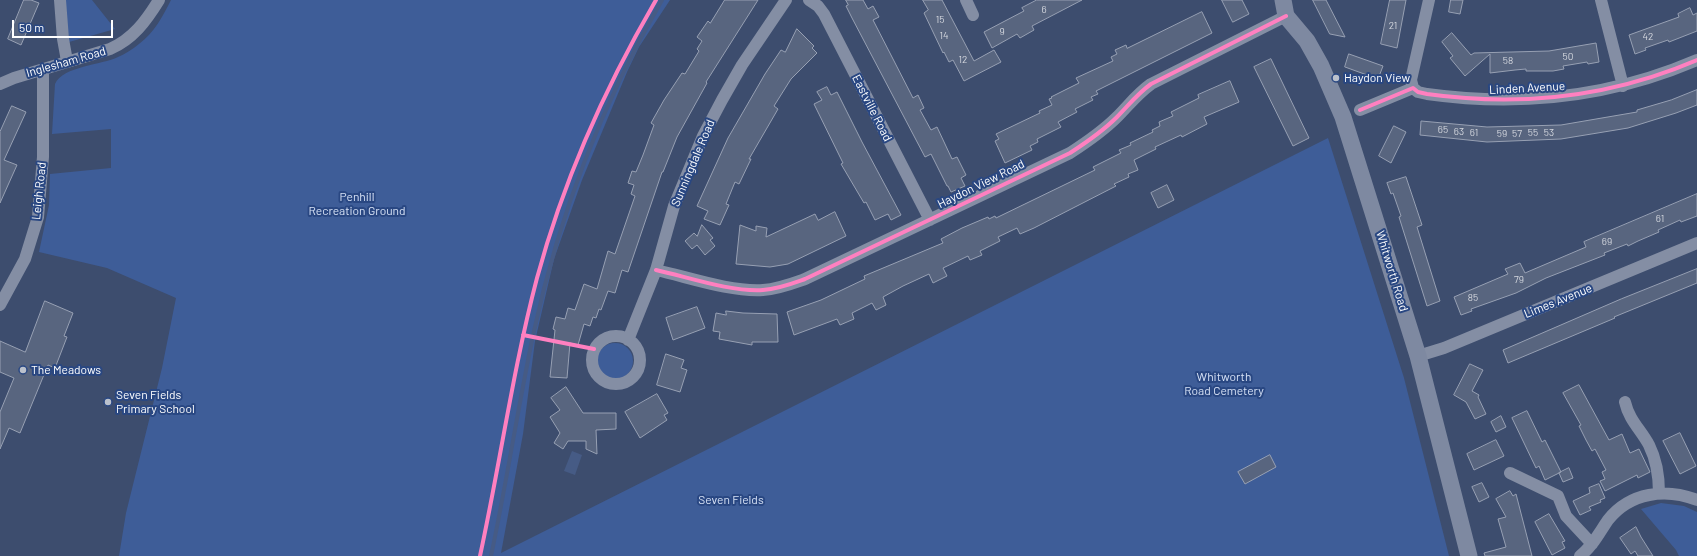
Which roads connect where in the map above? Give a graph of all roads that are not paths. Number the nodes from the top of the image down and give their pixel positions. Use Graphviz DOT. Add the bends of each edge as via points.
graph roads {
  1 [pos="60,0"];
  2 [pos="159,0"];
  3 [pos="786,0"];
  4 [pos="809,0"];
  5 [pos="1429,0"];
  6 [pos="1601,0"];
  7 [pos="968,1"];
  8 [pos="1285,8"];
  9 [pos="973,15"];
  10 [pos="1697,60"];
  11 [pos="67,61"];
  12 [pos="43,69"];
  13 [pos="0,84"];
  14 [pos="1623,86"];
  15 [pos="1413,88"];
  16 [pos="1360,110"];
  17 [pos="930,220"];
  18 [pos="1697,243"];
  19 [pos="656,270"];
  20 [pos="0,305"];
  21 [pos="628,340"];
  22 [pos="1418,356"];
  23 [pos="1625,402"];
  24 [pos="1510,473"];
  25 [pos="1659,493"];
  26 [pos="1697,500"];
  27 [pos="1592,544"];
  28 [pos="1469,556"];
  29 [pos="1580,556"];
  1 -- 11 [label="street"];
  2 -- 11 [label="street, Inglesham Road" via="129,39 110,49"];
  3 -- 19 [label="street, Sunningdale Road" via="742,65 703,136 674,206"];
  4 -- 17 [label="street, Eastville Road" via="824,14"];
  5 -- 15 [label="street" via="1412,80"];
  6 -- 14 [label="street"];
  7 -- 9 [label="street"];
  8 -- 17 [label="street, Haydon View Road" via="1151,84 1134,97 1101,131 1070,153"];
  8 -- 22 [label="main road, Whitworth Road" via="1321,66 1340,111"];
  10 -- 14 [label="street, Linden Avenue"];
  11 -- 12 [label="street, Inglesham Road"];
  12 -- 13 [label="street, Inglesham Road"];
  12 -- 20 [label="street, Leigh Road" via="43,150 38,217 25,259"];
  14 -- 15 [label="street, Linden Avenue" via="1565,96 1518,100 1444,96 1422,93"];
  15 -- 16 [label="street"];
  17 -- 19 [label="street, Haydon View Road" via="805,279 776,288 762,290 727,286"];
  18 -- 22 [label="street, Limes Avenue" via="1444,348"];
  19 -- 21 [label="street, Sunningdale Road"];
  22 -- 28 [label="main road, Whitworth Road"];
  23 -- 25 [label="street" via="1630,418 1654,455"];
  24 -- 27 [label="street" via="1558,496 1566,516"];
  25 -- 26 [label="street" via="1685,495"];
  25 -- 27 [label="street" via="1639,497 1621,506"];
  27 -- 29 [label="street"];
}
